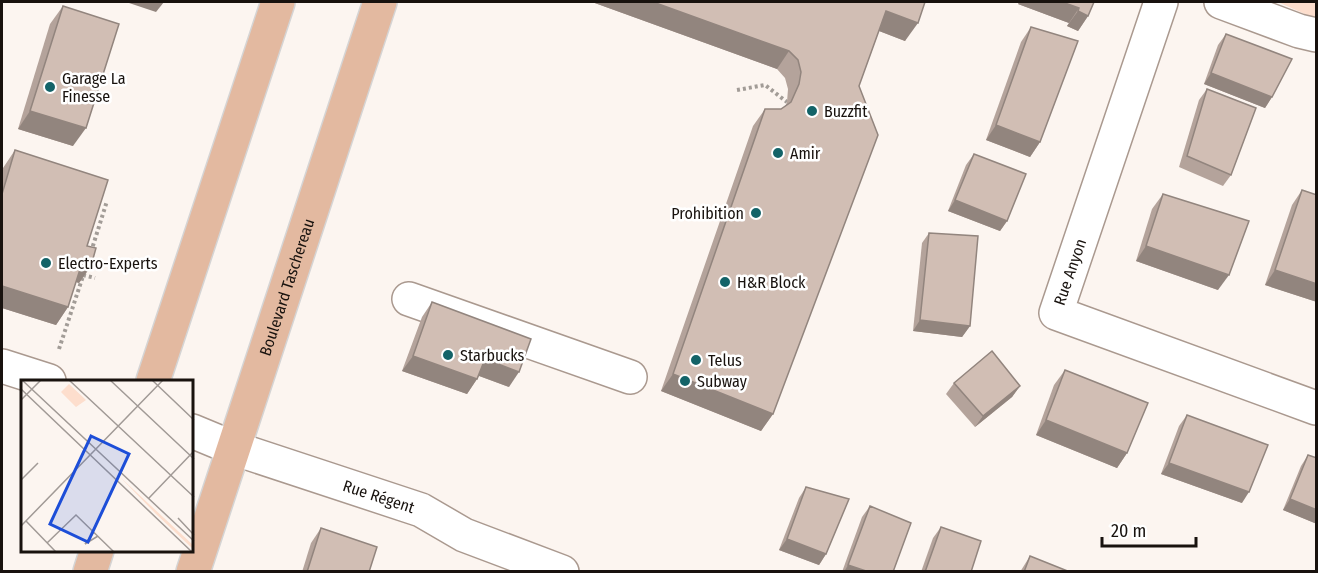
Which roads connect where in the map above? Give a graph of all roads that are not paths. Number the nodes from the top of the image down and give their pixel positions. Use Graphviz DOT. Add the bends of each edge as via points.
graph roads {
  1 [pos="278,2"];
  2 [pos="380,2"];
  3 [pos="1161,2"];
  4 [pos="1221,2"];
  5 [pos="1317,35"];
  6 [pos="409,299"];
  7 [pos="2,366"];
  8 [pos="630,377"];
  9 [pos="46,380"];
  10 [pos="153,380"];
  11 [pos="1317,408"];
  12 [pos="194,432"];
  13 [pos="233,448"];
  14 [pos="96,552"];
  15 [pos="90,572"];
  16 [pos="193,572"];
  17 [pos="562,572"];
  1 -- 10 [label="main road"];
  2 -- 13 [label="main road, Boulevard Taschereau"];
  3 -- 11 [label="street, Rue Anyon" via="1056,314"];
  4 -- 5 [label="street"];
  6 -- 8 [label="street"];
  7 -- 9 [label="street"];
  12 -- 13 [label="street, Rue Régent"];
  13 -- 16 [label="main road, Boulevard Taschereau"];
  13 -- 17 [label="street, Rue Régent" via="421,510 464,535"];
  14 -- 15 [label="main road"];
}
